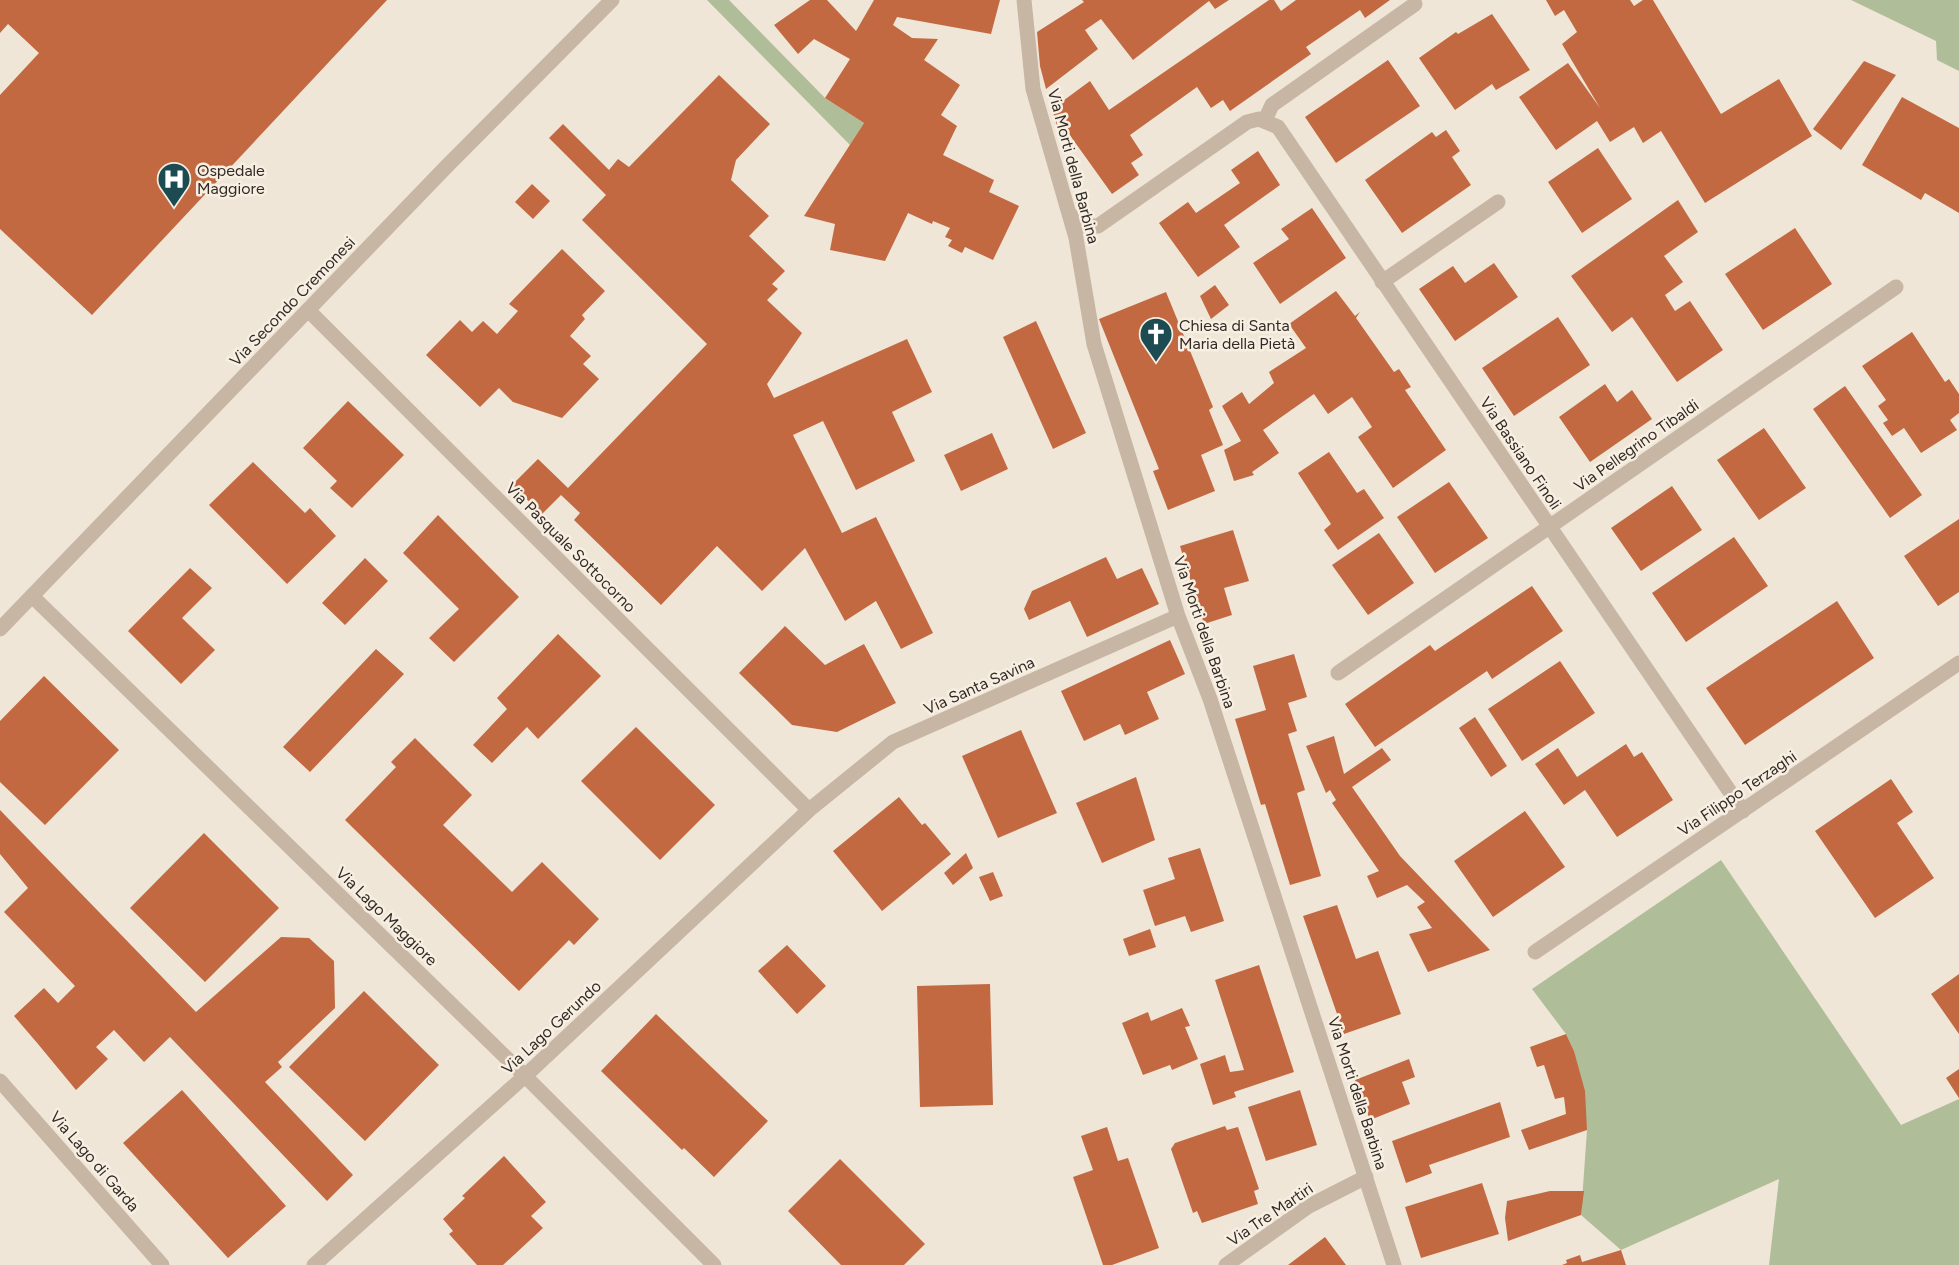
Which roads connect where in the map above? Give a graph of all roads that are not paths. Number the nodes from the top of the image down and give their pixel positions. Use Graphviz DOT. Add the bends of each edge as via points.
graph roads {
  1 [pos="612,0"];
  2 [pos="1024,0"];
  3 [pos="1415,4"];
  4 [pos="1265,120"];
  5 [pos="1498,202"];
  6 [pos="1069,212"];
  7 [pos="1382,282"];
  8 [pos="1896,287"];
  9 [pos="308,310"];
  10 [pos="1549,527"];
  11 [pos="32,596"];
  12 [pos="1178,616"];
  13 [pos="0,629"];
  14 [pos="1959,663"];
  15 [pos="1338,673"];
  16 [pos="809,810"];
  17 [pos="1743,811"];
  18 [pos="1535,952"];
  19 [pos="525,1076"];
  20 [pos="0,1081"];
  21 [pos="1366,1177"];
  22 [pos="162,1265"];
  23 [pos="314,1265"];
  24 [pos="714,1265"];
  25 [pos="1226,1265"];
  26 [pos="1394,1265"];
  1 -- 9 [label="street, Via Secondo Cremonesi"];
  2 -- 6 [label="street, Via Morti della Barbina" via="1035,98"];
  3 -- 4 [label="street" via="1272,105"];
  4 -- 6 [label="street" via="1247,122 1098,226 1078,224"];
  4 -- 7 [label="street, Via Bassiano Finoli" via="1278,128"];
  5 -- 7 [label="street"];
  6 -- 12 [label="street, Via Morti della Barbina" via="1094,344"];
  7 -- 10 [label="street, Via Bassiano Finoli"];
  8 -- 10 [label="street, Via Pellegrino Tibaldi"];
  9 -- 11 [label="street, Via Secondo Cremonesi"];
  9 -- 16 [label="street, Via Pasquale Sottocorno"];
  10 -- 15 [label="street, Via Pellegrino Tibaldi"];
  10 -- 17 [label="street, Via Bassiano Finoli"];
  11 -- 13 [label="street, Via Secondo Cremonesi"];
  11 -- 19 [label="street, Via Lago Maggiore"];
  12 -- 16 [label="street, Via Santa Savina" via="893,742"];
  12 -- 21 [label="street, Via Morti della Barbina" via="1210,699"];
  14 -- 17 [label="street, Via Filippo Terzaghi"];
  16 -- 19 [label="street, Via Lago Gerundo"];
  17 -- 18 [label="street, Via Filippo Terzaghi"];
  19 -- 23 [label="street, Via Lago Gerundo"];
  19 -- 24 [label="street, Via Lago Maggiore"];
  20 -- 22 [label="street, Via Lago di Garda"];
  21 -- 25 [label="street, Via Tre Martiri" via="1309,1206"];
  21 -- 26 [label="street, Via Morti della Barbina"];
}
